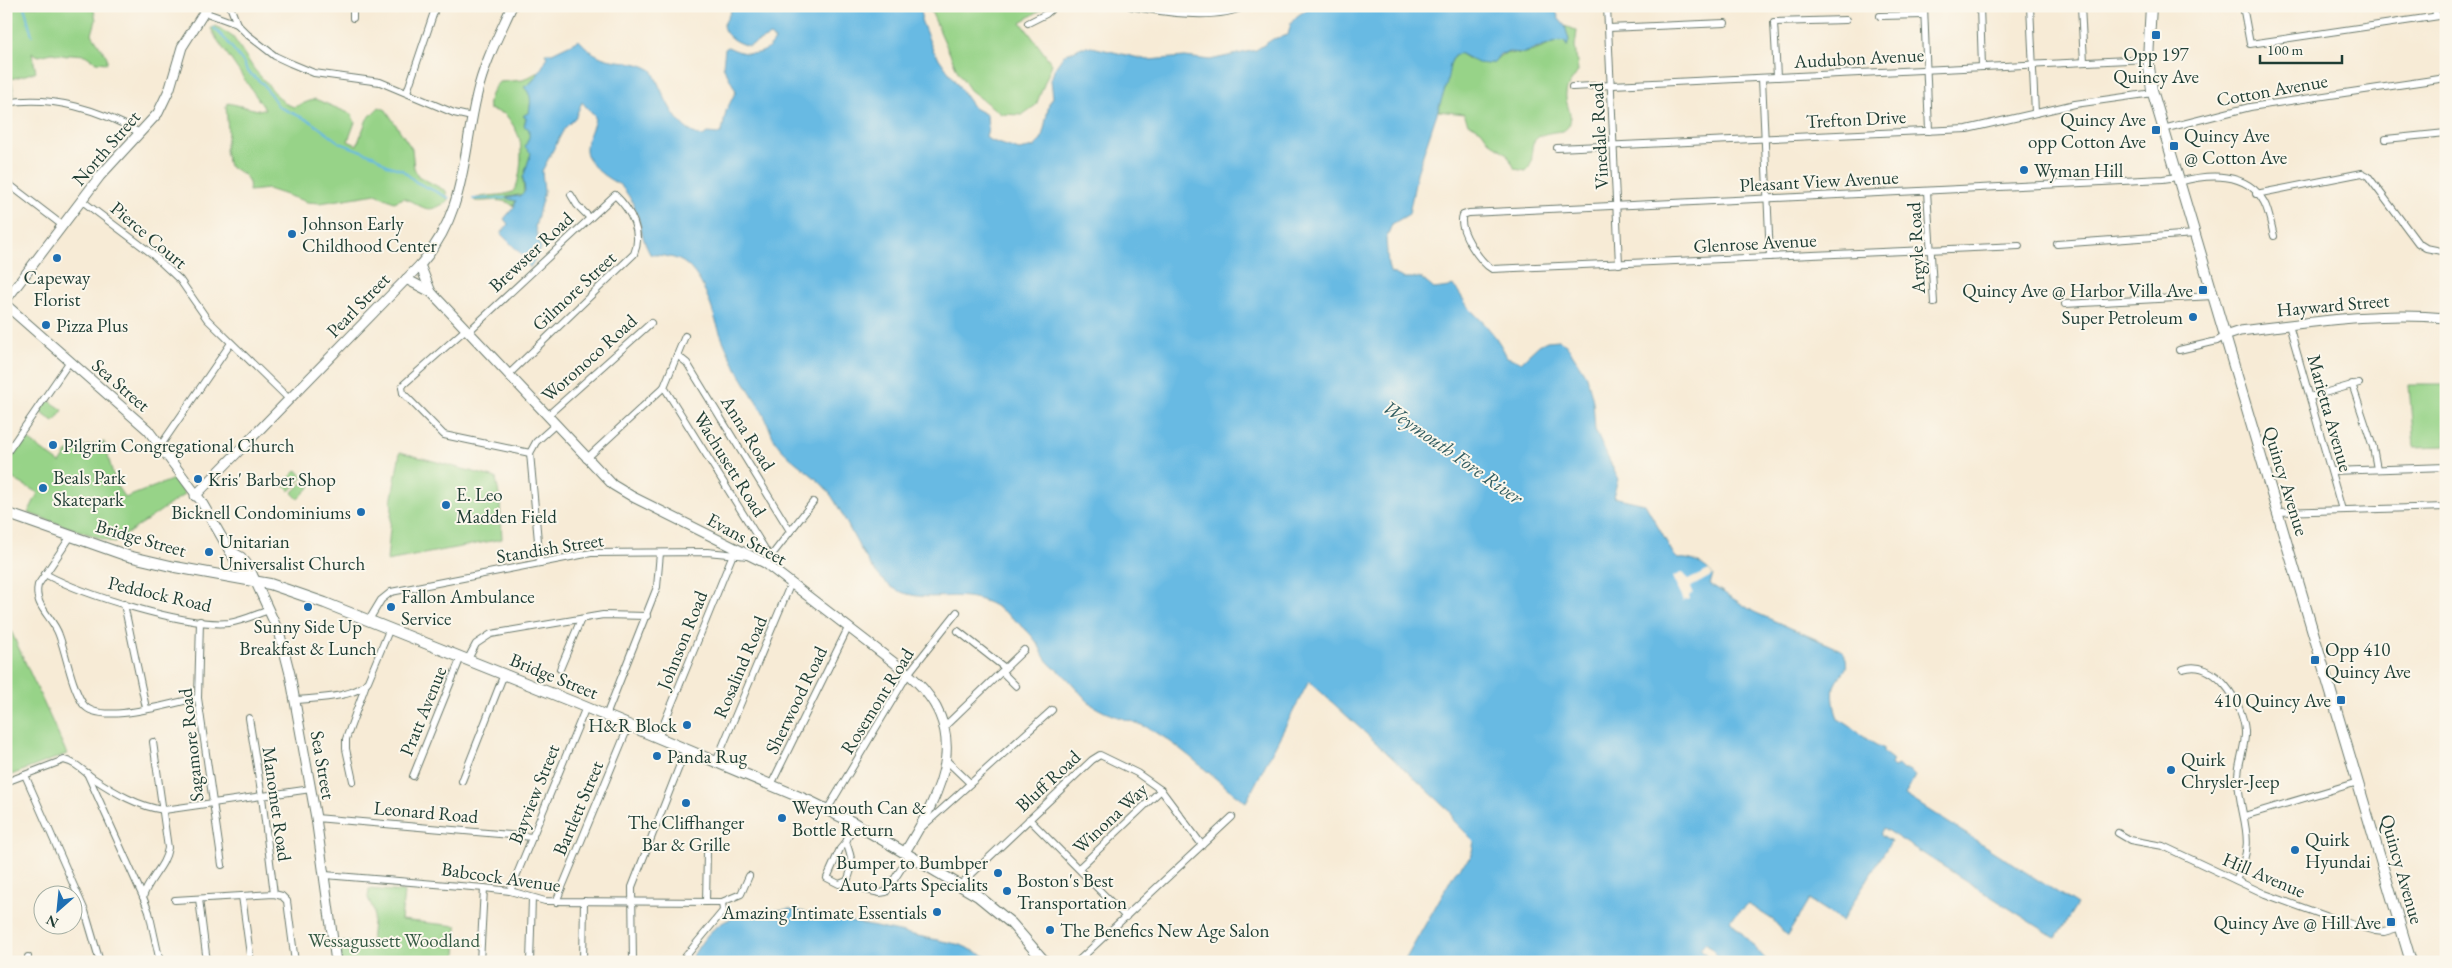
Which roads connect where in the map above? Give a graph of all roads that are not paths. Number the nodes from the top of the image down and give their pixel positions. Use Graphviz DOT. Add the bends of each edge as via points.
graph roads {
  1 [pos="230,6"];
  2 [pos="353,6"];
  3 [pos="436,6"];
  4 [pos="512,6"];
  5 [pos="1055,6"];
  6 [pos="1130,6"];
  7 [pos="1245,6"];
  8 [pos="1607,6"];
  9 [pos="1924,6"];
  10 [pos="1980,6"];
  11 [pos="2030,6"];
  12 [pos="2081,6"];
  13 [pos="2150,6"];
  14 [pos="2243,6"];
  15 [pos="2435,6"];
  16 [pos="206,9"];
  17 [pos="1176,9"];
  18 [pos="1924,15"];
  19 [pos="2446,15"];
  20 [pos="1880,16"];
  21 [pos="2436,16"];
  22 [pos="353,18"];
  23 [pos="1846,20"];
  24 [pos="1028,23"];
  25 [pos="1726,23"];
  26 [pos="237,24"];
  27 [pos="1608,28"];
  28 [pos="2148,59"];
  29 [pos="2084,62"];
  30 [pos="2033,64"];
  31 [pos="1982,67"];
  32 [pos="1927,70"];
  33 [pos="1777,77"];
  34 [pos="1762,78"];
  35 [pos="2446,78"];
  36 [pos="1612,85"];
  37 [pos="1572,87"];
  38 [pos="407,92"];
  39 [pos="2153,92"];
  40 [pos="6,103"];
  41 [pos="2035,113"];
  42 [pos="472,117"];
  43 [pos="2164,129"];
  44 [pos="1929,131"];
  45 [pos="140,133"];
  46 [pos="2446,133"];
  47 [pos="1765,138"];
  48 [pos="2386,139"];
  49 [pos="1614,145"];
  50 [pos="1557,148"];
  51 [pos="2178,179"];
  52 [pos="6,182"];
  53 [pos="1928,190"];
  54 [pos="2256,194"];
  55 [pos="570,195"];
  56 [pos="615,195"];
  57 [pos="1767,198"];
  58 [pos="81,200"];
  59 [pos="1617,205"];
  60 [pos="590,218"];
  61 [pos="62,225"];
  62 [pos="2195,234"];
  63 [pos="2274,236"];
  64 [pos="2057,244"];
  65 [pos="2019,246"];
  66 [pos="1931,250"];
  67 [pos="2446,252"];
  68 [pos="1770,257"];
  69 [pos="1619,264"];
  70 [pos="420,265"];
  71 [pos="1492,269"];
  72 [pos="406,279"];
  73 [pos="431,292"];
  74 [pos="2213,296"];
  75 [pos="6,300"];
  76 [pos="1934,303"];
  77 [pos="2065,304"];
  78 [pos="6,305"];
  79 [pos="2446,318"];
  80 [pos="651,322"];
  81 [pos="2289,325"];
  82 [pos="467,331"];
  83 [pos="685,336"];
  84 [pos="2225,336"];
  85 [pos="231,343"];
  86 [pos="2179,350"];
  87 [pos="677,355"];
  88 [pos="70,361"];
  89 [pos="508,375"];
  90 [pos="2359,383"];
  91 [pos="2352,384"];
  92 [pos="664,387"];
  93 [pos="2310,397"];
  94 [pos="289,399"];
  95 [pos="547,416"];
  96 [pos="555,425"];
  97 [pos="160,445"];
  98 [pos="530,453"];
  99 [pos="6,454"];
  100 [pos="586,459"];
  101 [pos="2446,467"];
  102 [pos="2377,469"];
  103 [pos="2332,471"];
  104 [pos="195,496"];
  105 [pos="813,502"];
  106 [pos="2446,507"];
  107 [pos="2342,510"];
  108 [pos="2277,512"];
  109 [pos="6,513"];
  110 [pos="790,531"];
  111 [pos="71,536"];
  112 [pos="660,553"];
  113 [pos="734,554"];
  114 [pos="752,556"];
  115 [pos="234,557"];
  116 [pos="768,560"];
  117 [pos="540,563"];
  118 [pos="45,574"];
  119 [pos="222,576"];
  120 [pos="254,580"];
  121 [pos="791,583"];
  122 [pos="124,604"];
  123 [pos="269,610"];
  124 [pos="957,612"];
  125 [pos="647,616"];
  126 [pos="581,619"];
  127 [pos="368,620"];
  128 [pos="200,621"];
  129 [pos="390,628"];
  130 [pos="848,628"];
  131 [pos="958,631"];
  132 [pos="1024,650"];
  133 [pos="464,658"];
  134 [pos="560,669"];
  135 [pos="2183,669"];
  136 [pos="1003,670"];
  137 [pos="504,674"];
  138 [pos="908,674"];
  139 [pos="366,684"];
  140 [pos="1016,686"];
  141 [pos="198,698"];
  142 [pos="296,700"];
  143 [pos="146,708"];
  144 [pos="586,708"];
  145 [pos="1052,710"];
  146 [pos="606,716"];
  147 [pos="249,718"];
  148 [pos="629,725"];
  149 [pos="943,728"];
  150 [pos="658,738"];
  151 [pos="153,742"];
  152 [pos="686,749"];
  153 [pos="946,760"];
  154 [pos="716,762"];
  155 [pos="87,773"];
  156 [pos="25,775"];
  157 [pos="413,776"];
  158 [pos="353,781"];
  159 [pos="462,781"];
  160 [pos="6,782"];
  161 [pos="2358,782"];
  162 [pos="970,783"];
  163 [pos="772,785"];
  164 [pos="311,789"];
  165 [pos="1161,790"];
  166 [pos="262,797"];
  167 [pos="212,804"];
  168 [pos="164,810"];
  169 [pos="828,810"];
  170 [pos="2244,816"];
  171 [pos="1232,817"];
  172 [pos="316,818"];
  173 [pos="1029,819"];
  174 [pos="854,823"];
  175 [pos="2118,832"];
  176 [pos="915,834"];
  177 [pos="533,837"];
  178 [pos="846,842"];
  179 [pos="1202,844"];
  180 [pos="707,852"];
  181 [pos="907,854"];
  182 [pos="222,865"];
  183 [pos="1078,868"];
  184 [pos="325,875"];
  185 [pos="749,876"];
  186 [pos="134,878"];
  187 [pos="149,880"];
  188 [pos="2236,880"];
  189 [pos="960,885"];
  190 [pos="484,888"];
  191 [pos="866,890"];
  192 [pos="510,891"];
  193 [pos="274,894"];
  194 [pos="242,896"];
  195 [pos="143,897"];
  196 [pos="532,898"];
  197 [pos="199,899"];
  198 [pos="175,900"];
  199 [pos="584,901"];
  200 [pos="632,901"];
  201 [pos="556,902"];
  202 [pos="706,902"];
  203 [pos="722,902"];
  204 [pos="1126,917"];
  205 [pos="2401,927"];
  206 [pos="100,962"];
  207 [pos="160,962"];
  208 [pos="207,962"];
  209 [pos="251,962"];
  210 [pos="295,962"];
  211 [pos="336,962"];
  212 [pos="480,962"];
  213 [pos="530,962"];
  214 [pos="583,962"];
  215 [pos="633,962"];
  216 [pos="681,962"];
  217 [pos="1045,962"];
  218 [pos="1077,962"];
  219 [pos="2411,962"];
  1 -- 26 [label="street"];
  2 -- 22 [label="street"];
  3 -- 38 [label="street"];
  4 -- 42 [label="street, Pearl Street" via="486,64"];
  5 -- 24 [label="street"];
  6 -- 17 [label="street"];
  7 -- 17 [label="street" via="1216,14"];
  8 -- 27 [label="street, Vinedale Road"];
  9 -- 18 [label="street"];
  10 -- 31 [label="street"];
  11 -- 30 [label="street"];
  12 -- 29 [label="street"];
  13 -- 28 [label="main road, Quincy Avenue"];
  14 -- 21 [label="street" via="2250,44"];
  15 -- 21 [label="street"];
  16 -- 26 [label="street"];
  16 -- 45 [label="street, North Street" via="182,48 162,106"];
  18 -- 20 [label="street"];
  18 -- 32 [label="street"];
  19 -- 21 [label="street"];
  23 -- 33 [label="street" via="1774,22"];
  25 -- 27 [label="street"];
  26 -- 38 [label="street" via="260,45 314,73 380,82"];
  27 -- 36 [label="street, Vinedale Road"];
  28 -- 29 [label="street, Audubon Avenue"];
  28 -- 39 [label="main road, Quincy Avenue"];
  29 -- 30 [label="street, Audubon Avenue"];
  30 -- 31 [label="street, Audubon Avenue"];
  30 -- 41 [label="street"];
  31 -- 32 [label="street, Audubon Avenue"];
  32 -- 33 [label="street, Audubon Avenue"];
  32 -- 44 [label="street"];
  33 -- 34 [label="street, Audubon Avenue"];
  34 -- 36 [label="street, Audubon Avenue"];
  34 -- 47 [label="street"];
  35 -- 43 [label="street, Cotton Avenue" via="2250,108"];
  36 -- 37 [label="street, Audubon Avenue"];
  36 -- 49 [label="street, Vinedale Road"];
  38 -- 42 [label="street"];
  39 -- 41 [label="street, Trefton Drive"];
  39 -- 43 [label="main road, Quincy Avenue"];
  40 -- 45 [label="street" via="32,101 74,106 108,117"];
  41 -- 44 [label="street, Trefton Drive" via="1978,127"];
  42 -- 70 [label="street, Pearl Street" via="454,209 438,241"];
  43 -- 51 [label="main road, Quincy Avenue"];
  44 -- 47 [label="street, Trefton Drive"];
  45 -- 58 [label="street, North Street"];
  46 -- 48 [label="street"];
  47 -- 49 [label="street, Trefton Drive"];
  47 -- 57 [label="street"];
  49 -- 50 [label="street, Trefton Drive"];
  49 -- 59 [label="street, Vinedale Road"];
  51 -- 53 [label="street, Pleasant View Avenue"];
  51 -- 54 [label="street, Pleasant View Avenue" via="2231,177 2244,182"];
  51 -- 62 [label="main road, Quincy Avenue"];
  52 -- 61 [label="street"];
  53 -- 57 [label="street, Pleasant View Avenue"];
  53 -- 66 [label="street, Argyle Road"];
  54 -- 63 [label="street" via="2264,202"];
  54 -- 67 [label="street" via="2362,173 2368,176 2418,242 2426,248"];
  55 -- 60 [label="street"];
  56 -- 60 [label="street, Brewster Road"];
  56 -- 89 [label="street, Gilmore Street" via="625,205 634,224 638,243 634,254"];
  57 -- 59 [label="street, Pleasant View Avenue"];
  57 -- 68 [label="street"];
  58 -- 61 [label="street, North Street"];
  58 -- 85 [label="street, Pierce Court" via="180,280 207,319"];
  59 -- 69 [label="street, Vinedale Road"];
  59 -- 71 [label="street, Pleasant View Avenue" via="1463,215 1461,225 1464,233 1484,263"];
  60 -- 82 [label="street, Brewster Road"];
  61 -- 75 [label="street, North Street"];
  62 -- 64 [label="street"];
  62 -- 74 [label="main road, Quincy Avenue"];
  65 -- 66 [label="street, Glenrose Avenue"];
  66 -- 68 [label="street, Glenrose Avenue"];
  66 -- 76 [label="street, Argyle Road"];
  68 -- 69 [label="street, Glenrose Avenue"];
  69 -- 71 [label="street, Glenrose Avenue"];
  70 -- 72 [label="street, Pearl Street"];
  70 -- 73 [label="street, Evans Street"];
  72 -- 73 [label="street, Evans Street"];
  72 -- 94 [label="street, Pearl Street"];
  73 -- 82 [label="street, Evans Street"];
  74 -- 77 [label="street"];
  74 -- 84 [label="main road, Quincy Avenue"];
  78 -- 88 [label="street, Sea Street"];
  79 -- 81 [label="street, Hayward Street" via="2388,316"];
  80 -- 95 [label="street, Woronoco Road"];
  81 -- 84 [label="street, Hayward Street"];
  81 -- 93 [label="street, Marietta Avenue"];
  82 -- 89 [label="street, Evans Street"];
  82 -- 98 [label="street, Brewster Road" via="404,384 403,393 444,434"];
  83 -- 87 [label="street"];
  84 -- 86 [label="street"];
  84 -- 108 [label="main road, Quincy Avenue"];
  85 -- 94 [label="street, Pierce Court"];
  85 -- 97 [label="street"];
  87 -- 92 [label="street"];
  87 -- 110 [label="street, Anna Road" via="687,363"];
  88 -- 97 [label="street, Sea Street" via="133,416"];
  88 -- 99 [label="street"];
  89 -- 95 [label="street, Evans Street"];
  90 -- 91 [label="street"];
  91 -- 93 [label="street"];
  91 -- 102 [label="street"];
  92 -- 100 [label="street"];
  92 -- 116 [label="street, Wachusett Road"];
  93 -- 103 [label="street, Marietta Avenue"];
  94 -- 104 [label="street, Pearl Street"];
  95 -- 96 [label="street, Evans Street"];
  96 -- 98 [label="street" via="536,442"];
  96 -- 100 [label="street, Evans Street"];
  97 -- 104 [label="street, Sea Street"];
  98 -- 117 [label="street"];
  100 -- 114 [label="street, Evans Street" via="628,495"];
  101 -- 102 [label="street"];
  102 -- 103 [label="street"];
  103 -- 107 [label="street, Marietta Avenue"];
  104 -- 115 [label="street, Sea Street" via="214,521"];
  105 -- 110 [label="street"];
  106 -- 107 [label="street"];
  107 -- 108 [label="street"];
  108 -- 161 [label="main road, Quincy Avenue"];
  109 -- 111 [label="main road, Bridge Street"];
  110 -- 116 [label="street"];
  111 -- 118 [label="street"];
  111 -- 119 [label="main road, Bridge Street" via="153,563"];
  112 -- 113 [label="street, Standish Street"];
  112 -- 117 [label="street, Standish Street" via="591,553"];
  112 -- 125 [label="street" via="657,587"];
  113 -- 114 [label="street, Standish Street"];
  113 -- 150 [label="street, Johnson Road"];
  114 -- 116 [label="street, Evans Street"];
  115 -- 119 [label="street" via="231,571"];
  115 -- 120 [label="street, Sea Street" via="245,561"];
  116 -- 121 [label="street, Evans Street"];
  117 -- 127 [label="street, Standish Street" via="391,592 381,600"];
  118 -- 122 [label="street, Peddock Road"];
  118 -- 143 [label="street" via="36,594 42,610 55,624 82,703 93,711 112,714"];
  119 -- 120 [label="main road, Bridge Street"];
  120 -- 123 [label="street, Sea Street"];
  120 -- 127 [label="main road, Bridge Street"];
  121 -- 130 [label="street, Evans Street"];
  121 -- 154 [label="street, Rosalind Road"];
  122 -- 128 [label="street, Peddock Road"];
  122 -- 143 [label="street"];
  123 -- 128 [label="street, Peddock Road" via="235,622"];
  123 -- 142 [label="street, Sea Street" via="280,635"];
  124 -- 138 [label="street, Rosemont Road"];
  125 -- 126 [label="street, Pratt Avenue" via="603,615"];
  125 -- 146 [label="street"];
  126 -- 133 [label="street, Pratt Avenue" via="485,636"];
  126 -- 134 [label="street"];
  127 -- 129 [label="main road, Bridge Street"];
  128 -- 141 [label="street, Sagamore Road"];
  129 -- 133 [label="main road, Bridge Street"];
  129 -- 139 [label="street"];
  130 -- 138 [label="street, Evans Street"];
  130 -- 163 [label="street, Sherwood Road"];
  131 -- 136 [label="street"];
  132 -- 136 [label="street"];
  133 -- 137 [label="main road, Bridge Street"];
  133 -- 157 [label="street, Pratt Avenue"];
  135 -- 170 [label="street" via="2198,667 2215,674 2240,712 2245,732 2238,780"];
  136 -- 140 [label="street"];
  136 -- 149 [label="street"];
  137 -- 144 [label="main road, Bridge Street"];
  137 -- 159 [label="street"];
  138 -- 149 [label="street, Evans Street" via="932,701"];
  138 -- 169 [label="street, Rosemont Road"];
  139 -- 142 [label="street" via="352,693"];
  139 -- 158 [label="street" via="346,739"];
  141 -- 143 [label="street"];
  141 -- 167 [label="street, Sagamore Road"];
  142 -- 164 [label="street, Sea Street"];
  144 -- 146 [label="main road, Bridge Street"];
  144 -- 177 [label="street, Bayview Street"];
  145 -- 162 [label="street"];
  146 -- 148 [label="main road, Bridge Street"];
  147 -- 166 [label="street, Manomet Road"];
  148 -- 150 [label="main road, Bridge Street"];
  148 -- 201 [label="street, Bartlett Street"];
  149 -- 153 [label="street, Evans Street"];
  150 -- 152 [label="main road, Bridge Street"];
  151 -- 168 [label="street"];
  152 -- 154 [label="main road, Bridge Street"];
  152 -- 200 [label="street" via="634,880"];
  153 -- 162 [label="street"];
  153 -- 176 [label="street, Evans Street" via="939,790"];
  154 -- 163 [label="main road, Bridge Street"];
  155 -- 156 [label="street" via="80,766 64,760"];
  155 -- 168 [label="street" via="139,804"];
  155 -- 186 [label="street"];
  156 -- 160 [label="street"];
  156 -- 206 [label="street" via="86,911"];
  161 -- 170 [label="street"];
  161 -- 205 [label="main road, Quincy Avenue"];
  162 -- 176 [label="street"];
  163 -- 169 [label="main road, Bridge Street"];
  164 -- 166 [label="street"];
  164 -- 172 [label="street, Sea Street"];
  165 -- 173 [label="street, Bluff Road" via="1142,775 1100,755"];
  165 -- 179 [label="street, Bluff Road"];
  165 -- 183 [label="street, Winona Way"];
  166 -- 167 [label="street"];
  166 -- 193 [label="street, Manomet Road"];
  167 -- 168 [label="street"];
  167 -- 182 [label="street, Sagamore Road"];
  168 -- 187 [label="street" via="167,854"];
  169 -- 174 [label="main road, Bridge Street"];
  170 -- 188 [label="street" via="2248,850"];
  171 -- 179 [label="street"];
  172 -- 177 [label="street, Leonard Road"];
  172 -- 184 [label="street, Sea Street"];
  173 -- 183 [label="street"];
  173 -- 189 [label="street, Bluff Road"];
  174 -- 178 [label="street"];
  174 -- 181 [label="main road, Bridge Street"];
  175 -- 188 [label="street, Hill Avenue" via="2130,840 2163,846"];
  176 -- 181 [label="street, Evans Street"];
  177 -- 192 [label="street, Bayview Street"];
  178 -- 178 [label="street" via="853,866 847,881 841,884 827,878"];
  179 -- 204 [label="street"];
  180 -- 202 [label="street"];
  181 -- 189 [label="main road, Bridge Street"];
  181 -- 191 [label="street" via="886,892"];
  183 -- 204 [label="street"];
  184 -- 190 [label="street, Babcock Avenue"];
  184 -- 211 [label="street, Sea Street"];
  185 -- 203 [label="street" via="741,894"];
  186 -- 187 [label="street"];
  186 -- 195 [label="street"];
  187 -- 195 [label="street"];
  188 -- 205 [label="street, Hill Avenue" via="2289,904 2372,931 2384,932"];
  189 -- 217 [label="main road, Bridge Street" via="1003,915"];
  190 -- 192 [label="street, Babcock Avenue"];
  190 -- 212 [label="street"];
  192 -- 196 [label="street, Babcock Avenue"];
  193 -- 194 [label="street"];
  193 -- 210 [label="street" via="287,901"];
  194 -- 197 [label="street"];
  194 -- 209 [label="street"];
  195 -- 207 [label="street"];
  196 -- 201 [label="street, Babcock Avenue"];
  196 -- 213 [label="street"];
  197 -- 198 [label="street"];
  197 -- 208 [label="street"];
  199 -- 200 [label="street, Babcock Avenue"];
  199 -- 201 [label="street, Babcock Avenue"];
  199 -- 214 [label="street"];
  200 -- 202 [label="street, Babcock Avenue"];
  200 -- 215 [label="street"];
  202 -- 203 [label="street, Babcock Avenue"];
  203 -- 216 [label="street" via="722,911"];
  204 -- 218 [label="street"];
  205 -- 219 [label="main road, Quincy Avenue"];
}
